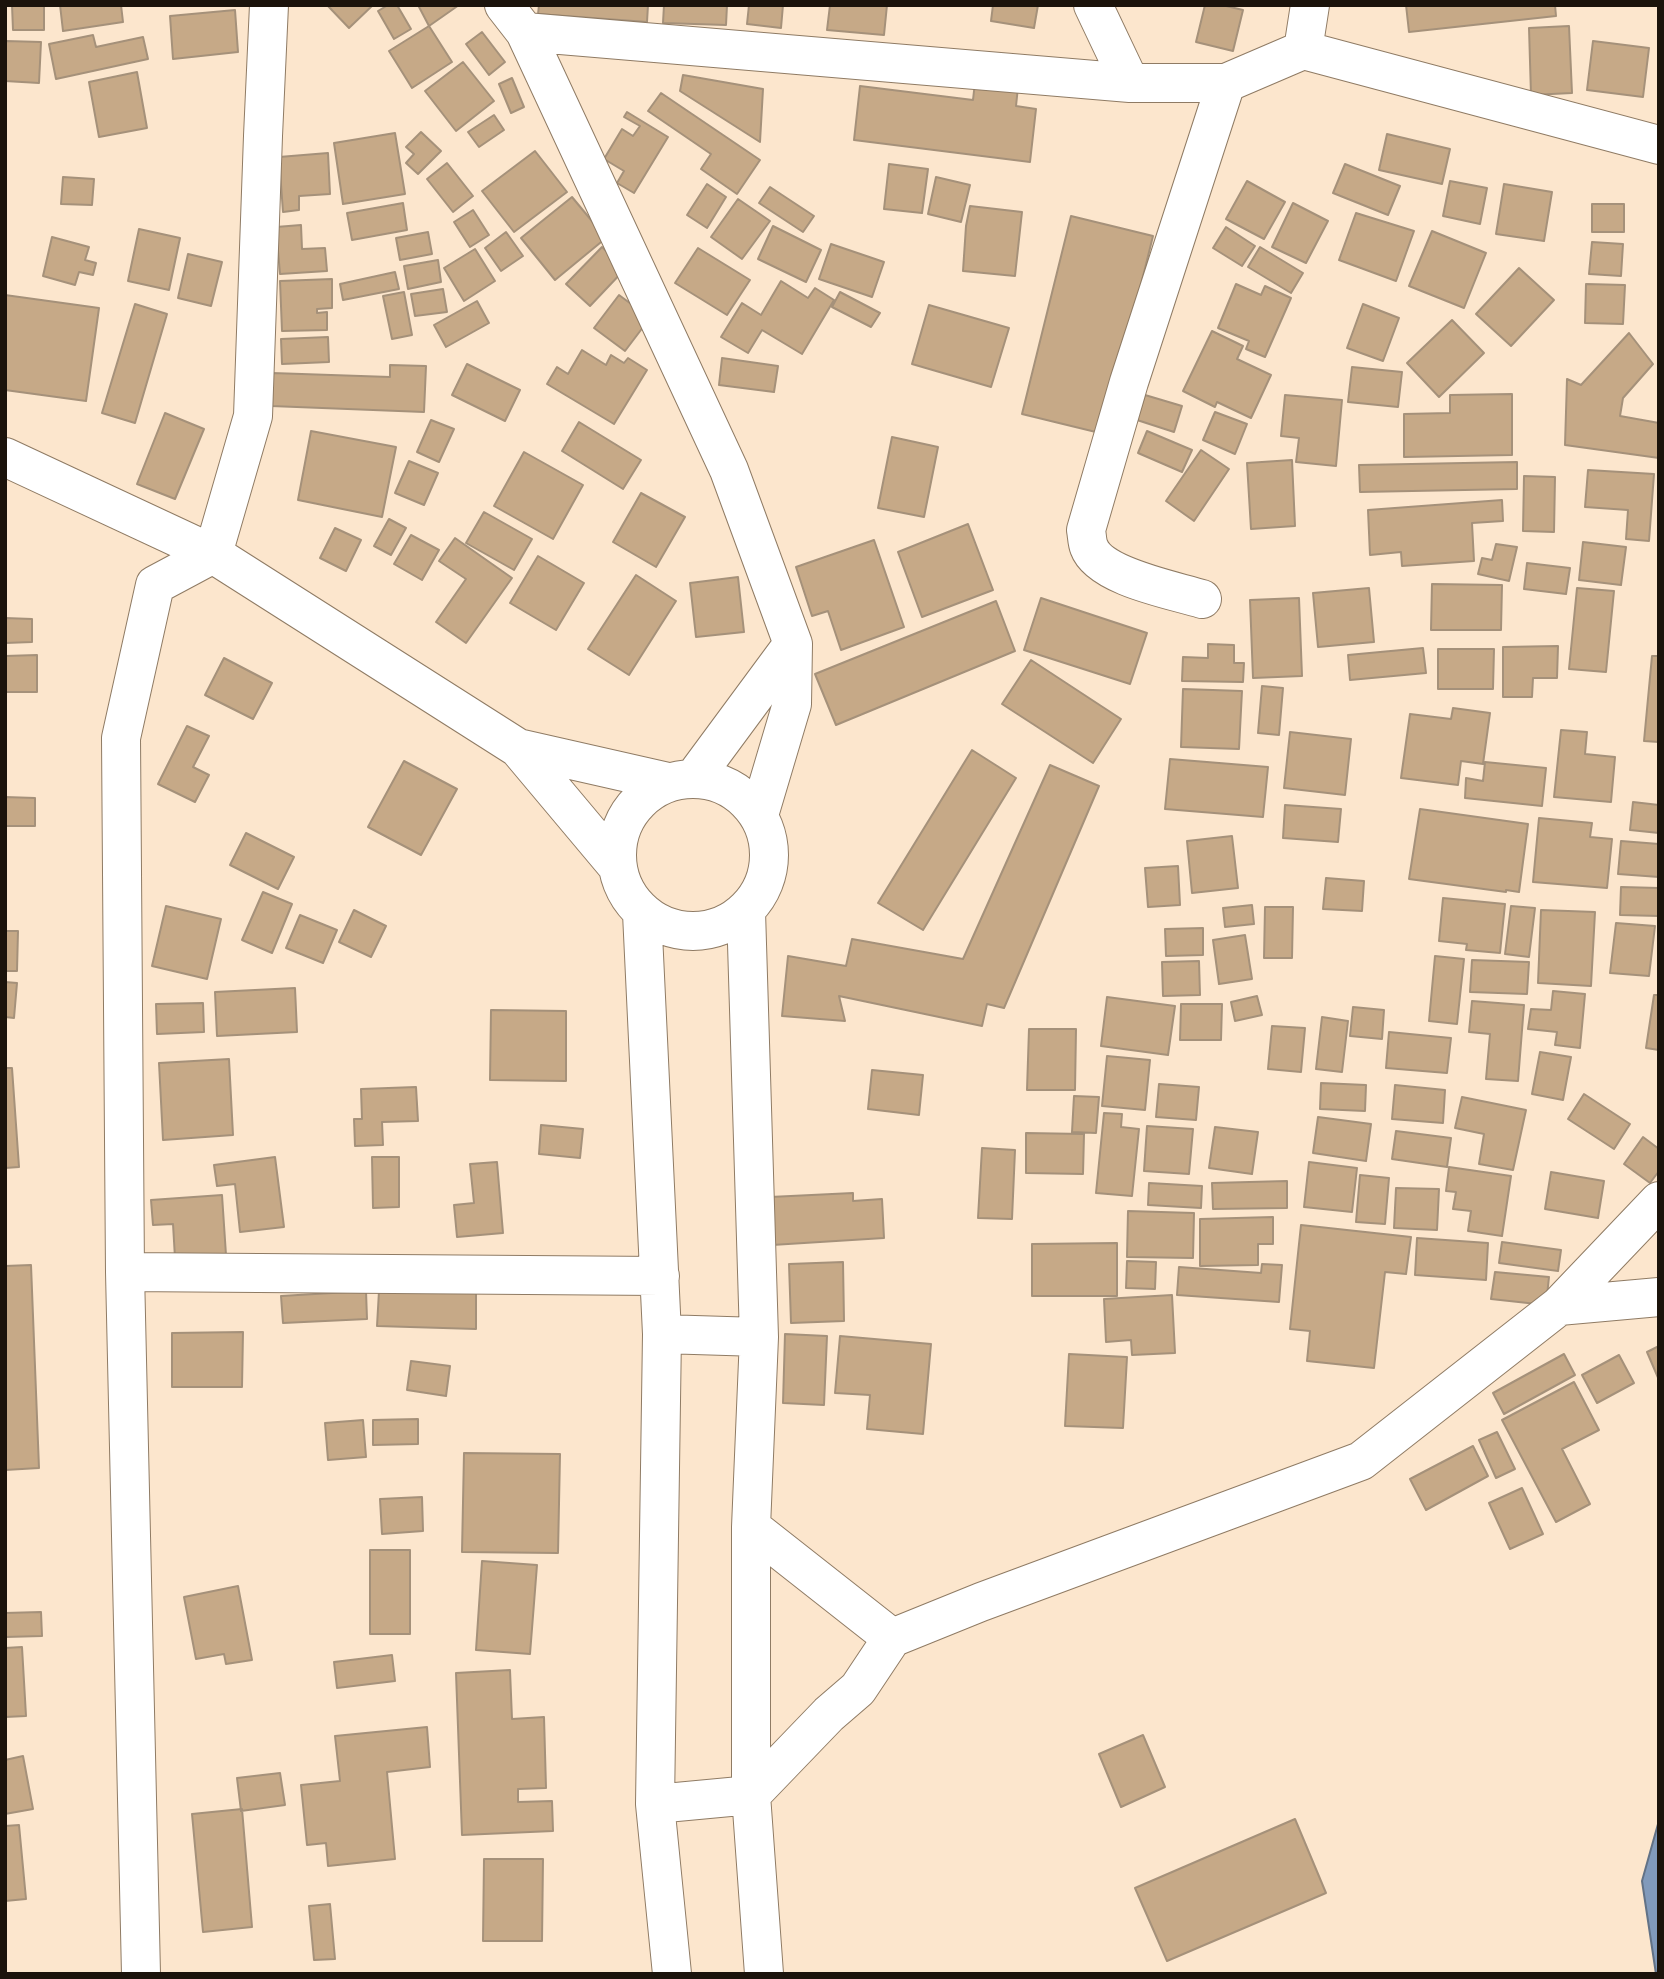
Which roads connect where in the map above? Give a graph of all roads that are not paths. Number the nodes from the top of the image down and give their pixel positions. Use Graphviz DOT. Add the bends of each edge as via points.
graph roads {
  1 [pos="269,5"];
  2 [pos="1093,5"];
  3 [pos="1311,5"];
  4 [pos="514,18"];
  5 [pos="1303,50"];
  6 [pos="1130,83"];
  7 [pos="1226,83"];
  8 [pos="1659,145"];
  9 [pos="5,457"];
  10 [pos="213,554"];
  11 [pos="1202,599"];
  12 [pos="793,644"];
  13 [pos="519,748"];
  14 [pos="681,780"];
  15 [pos="759,815"];
  16 [pos="617,866"];
  17 [pos="746,912"];
  18 [pos="642,913"];
  19 [pos="1659,1201"];
  20 [pos="125,1272"];
  21 [pos="660,1276"];
  22 [pos="1659,1297"];
  23 [pos="1559,1306"];
  24 [pos="663,1334"];
  25 [pos="759,1337"];
  26 [pos="751,1527"];
  27 [pos="892,1638"];
  28 [pos="751,1795"];
  29 [pos="655,1804"];
  30 [pos="141,1974"];
  31 [pos="672,1974"];
  32 [pos="764,1974"];
  1 -- 10 [label="street" via="253,416"];
  2 -- 6 [label="street"];
  3 -- 5 [label="street"];
  4 -- 6 [label="street"];
  4 -- 12 [label="street" via="729,470"];
  5 -- 7 [label="street"];
  5 -- 8 [label="street"];
  6 -- 7 [label="street"];
  7 -- 11 [label="street" via="1129,382 1087,530 1089,548 1117,573"];
  9 -- 10 [label="street"];
  10 -- 13 [label="street"];
  10 -- 20 [label="street" via="155,585 121,738"];
  12 -- 14 [label="street"];
  12 -- 15 [label="street" via="792,704"];
  13 -- 14 [label="street"];
  13 -- 16 [label="street"];
  14 -- 15 [label="street" via="719,782 743,795"];
  14 -- 16 [label="street" via="645,795 628,815 618,840"];
  15 -- 17 [label="street" via="769,839 770,866 761,891"];
  16 -- 18 [label="street" via="625,891"];
  17 -- 18 [label="street" via="722,927 694,932 666,927"];
  17 -- 25 [label="street"];
  18 -- 21 [label="street"];
  19 -- 23 [label="street"];
  20 -- 21 [label="street"];
  20 -- 30 [label="street"];
  21 -- 24 [label="street"];
  22 -- 23 [label="street"];
  23 -- 27 [label="street" via="1361,1461"];
  24 -- 25 [label="street"];
  24 -- 29 [label="street"];
  25 -- 26 [label="street"];
  26 -- 27 [label="street"];
  26 -- 28 [label="street"];
  27 -- 28 [label="street" via="858,1689"];
  28 -- 29 [label="street"];
  28 -- 32 [label="street"];
  29 -- 31 [label="street"];
}
